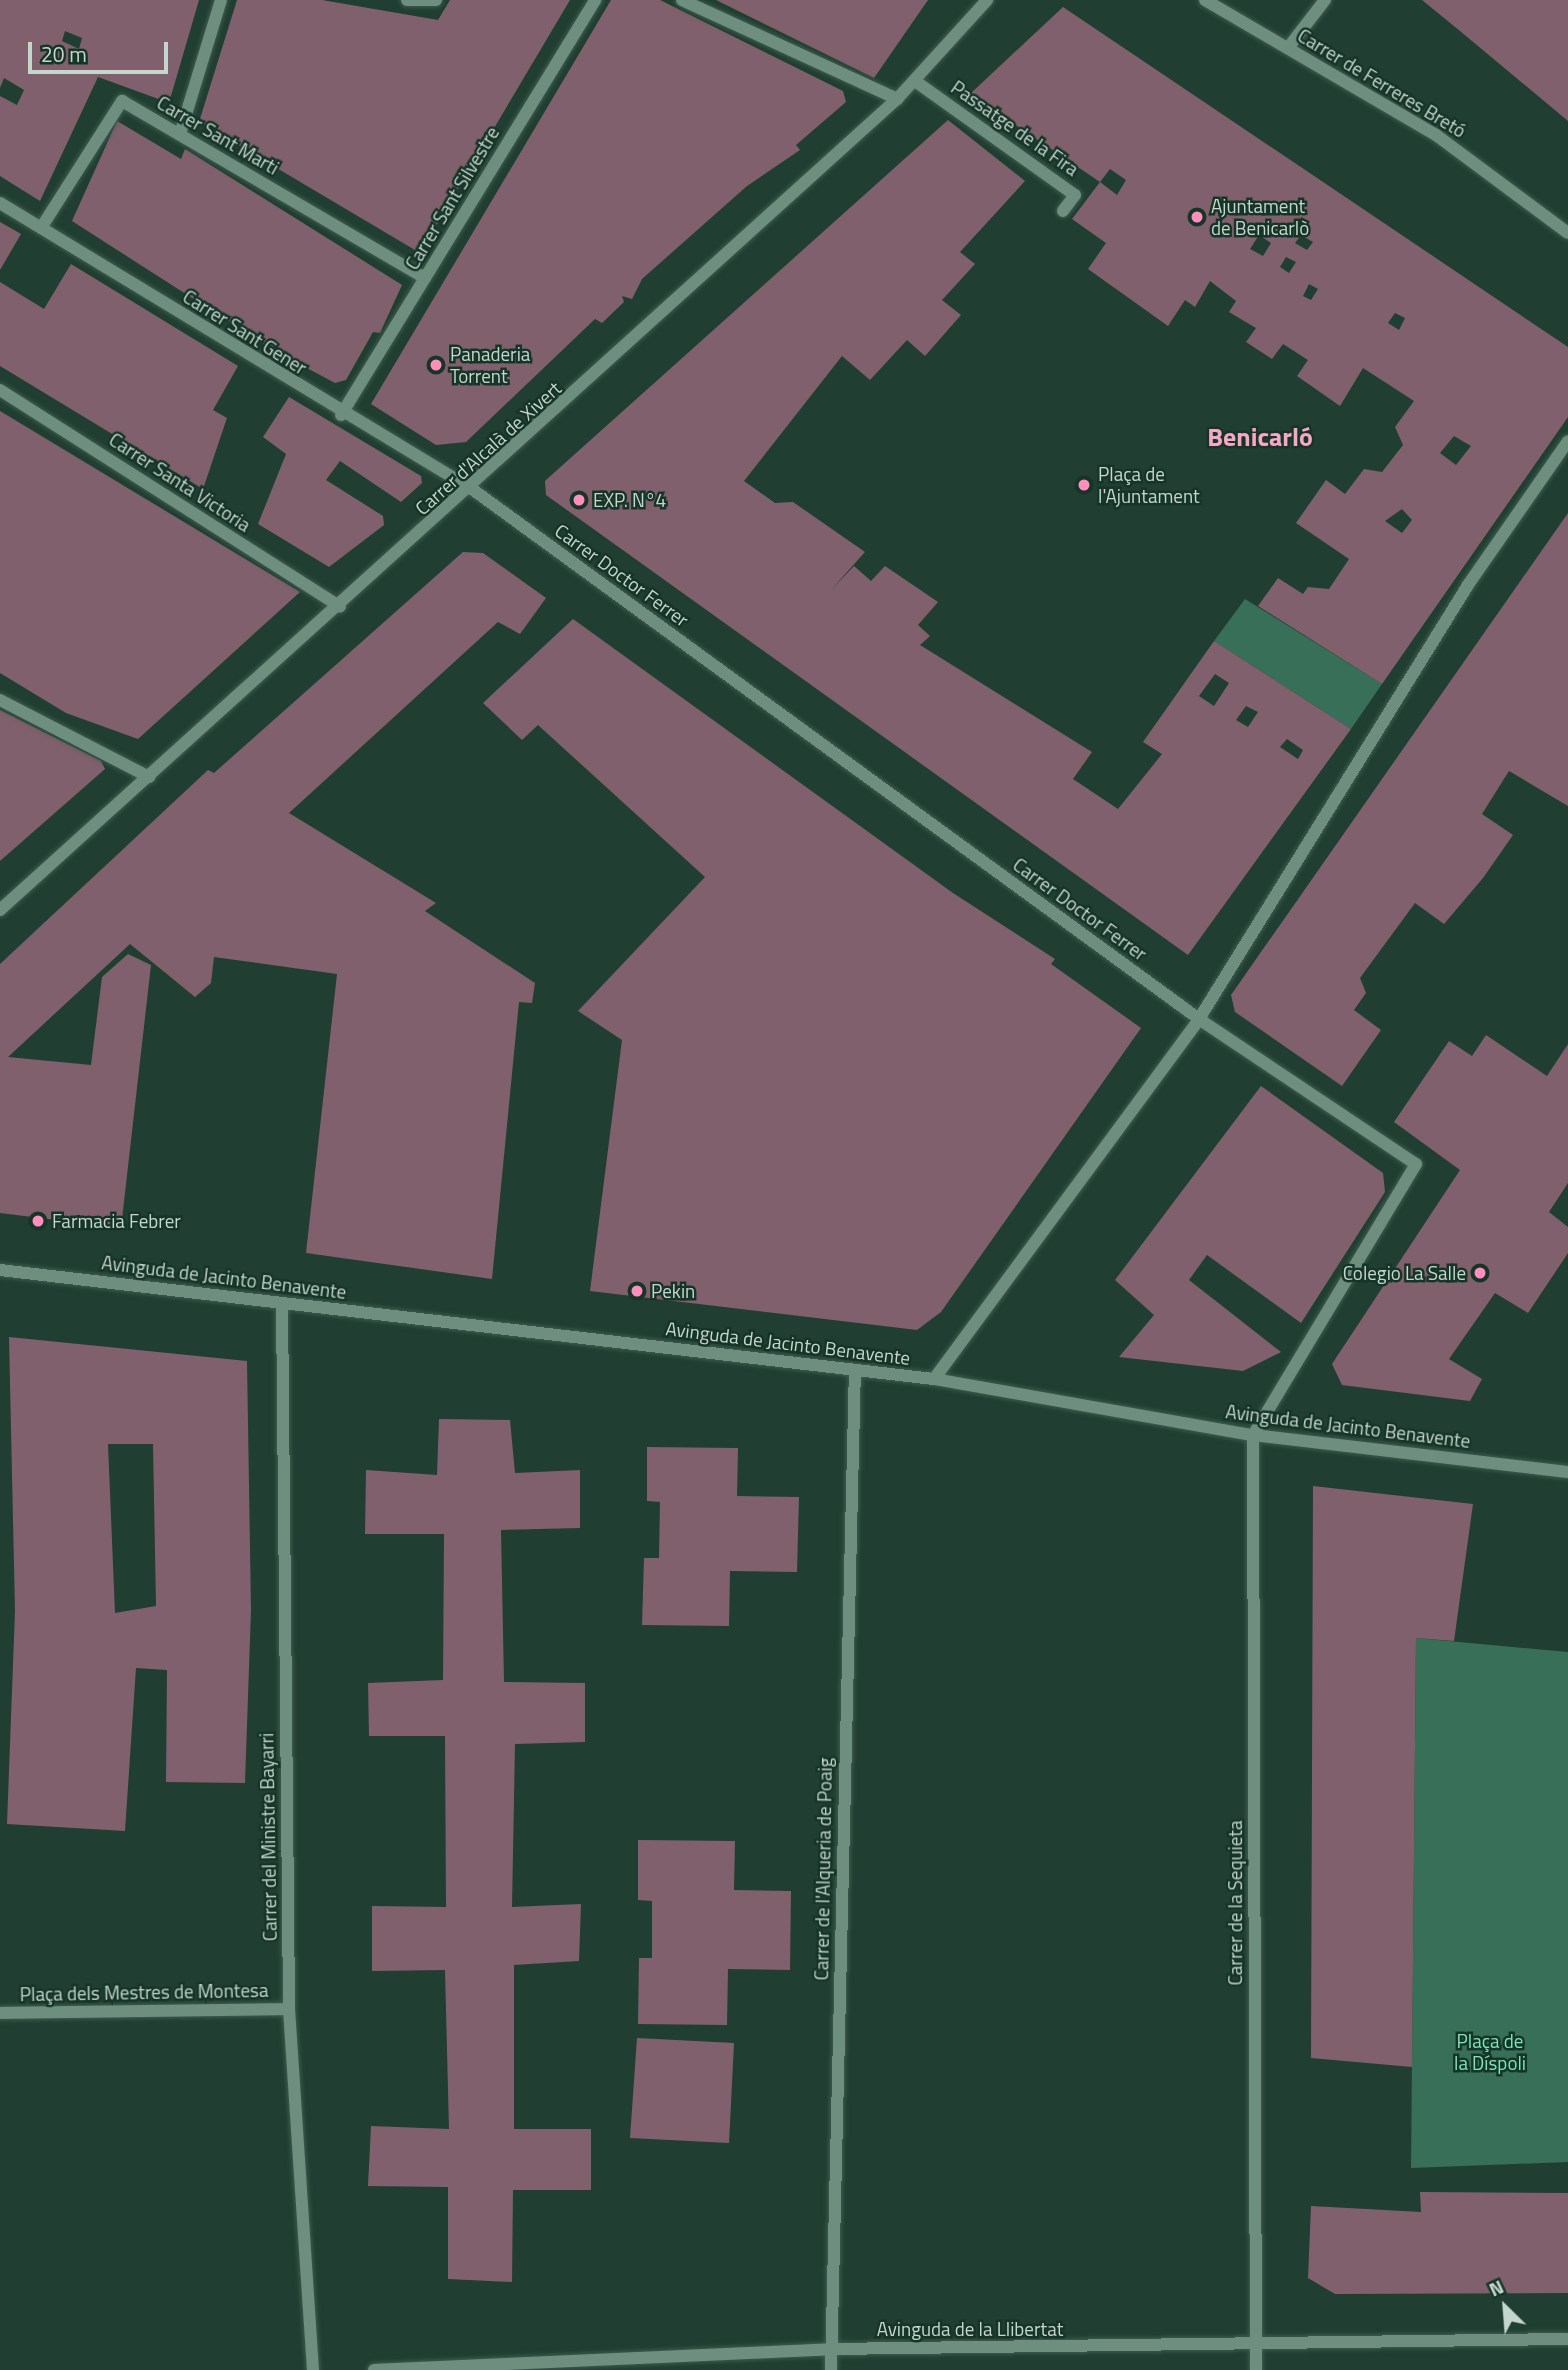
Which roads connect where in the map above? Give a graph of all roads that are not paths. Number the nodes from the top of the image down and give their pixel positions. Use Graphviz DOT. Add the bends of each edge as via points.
graph roads {
  1 [pos="221,0"];
  2 [pos="407,0"];
  3 [pos="436,0"];
  4 [pos="595,0"];
  5 [pos="682,0"];
  6 [pos="987,0"];
  7 [pos="1205,0"];
  8 [pos="1325,0"];
  9 [pos="1288,48"];
  10 [pos="915,81"];
  11 [pos="897,99"];
  12 [pos="180,134"];
  13 [pos="0,203"];
  14 [pos="1063,211"];
  15 [pos="41,228"];
  16 [pos="1568,233"];
  17 [pos="425,278"];
  18 [pos="0,390"];
  19 [pos="341,415"];
  20 [pos="1568,441"];
  21 [pos="472,489"];
  22 [pos="340,607"];
  23 [pos="0,700"];
  24 [pos="149,777"];
  25 [pos="2,906"];
  26 [pos="1199,1019"];
  27 [pos="0,1270"];
  28 [pos="282,1303"];
  29 [pos="855,1370"];
  30 [pos="934,1379"];
  31 [pos="1253,1435"];
  32 [pos="1568,1472"];
  33 [pos="289,2009"];
  34 [pos="0,2013"];
  35 [pos="1568,2339"];
  36 [pos="1256,2347"];
  37 [pos="831,2349"];
  38 [pos="313,2370"];
  39 [pos="374,2370"];
  40 [pos="831,2370"];
  41 [pos="1256,2370"];
  1 -- 12 [label="street"];
  2 -- 3 [label="street"];
  4 -- 17 [label="street, Carrer Sant Silvestre"];
  5 -- 11 [label="street"];
  6 -- 10 [label="street, Carrer d'Alcalà de Xivert"];
  7 -- 9 [label="street, Carrer de Ferreres Bretó"];
  8 -- 9 [label="street"];
  9 -- 16 [label="street, Carrer de Ferreres Bretó" via="1436,135"];
  10 -- 11 [label="street, Carrer d'Alcalà de Xivert"];
  10 -- 14 [label="street, Passatge de la Fira" via="1075,195"];
  11 -- 21 [label="street, Carrer d'Alcalà de Xivert"];
  12 -- 15 [label="street, Carrer Sant Marti" via="122,101"];
  12 -- 17 [label="street, Carrer Sant Marti"];
  13 -- 15 [label="street, Carrer Sant Gener"];
  15 -- 19 [label="street, Carrer Sant Gener"];
  17 -- 19 [label="street, Carrer Sant Silvestre"];
  18 -- 22 [label="street, Carrer Santa Victoria"];
  19 -- 21 [label="street, Carrer Sant Gener"];
  20 -- 26 [label="street" via="1468,585"];
  21 -- 22 [label="street, Carrer d'Alcalà de Xivert"];
  21 -- 26 [label="street, Carrer Doctor Ferrer"];
  22 -- 24 [label="street, Carrer d'Alcalà de Xivert"];
  23 -- 24 [label="street"];
  24 -- 25 [label="street, Carrer d'Alcalà de Xivert"];
  26 -- 30 [label="street"];
  26 -- 31 [label="street, Carrer Doctor Ferrer" via="1416,1164"];
  27 -- 28 [label="street, Avinguda de Jacinto Benavente"];
  28 -- 29 [label="street, Avinguda de Jacinto Benavente"];
  28 -- 33 [label="street, Carrer del Ministre Bayarri"];
  29 -- 30 [label="street, Avinguda de Jacinto Benavente"];
  29 -- 37 [label="street, Carrer de l'Alqueria de Poaig"];
  30 -- 31 [label="street, Avinguda de Jacinto Benavente"];
  31 -- 32 [label="street, Avinguda de Jacinto Benavente"];
  31 -- 36 [label="street, Carrer de la Sequieta"];
  33 -- 34 [label="street, Plaça dels Mestres de Montesa"];
  33 -- 38 [label="street, Carrer del Ministre Bayarri"];
  35 -- 36 [label="street, Avinguda de la Llibertat"];
  36 -- 37 [label="street, Avinguda de la Llibertat"];
  36 -- 41 [label="street, Carrer de la Sequieta"];
  37 -- 39 [label="street, Avinguda de la Llibertat"];
  37 -- 40 [label="street, Carrer de l'Alqueria de Poaig"];
}
